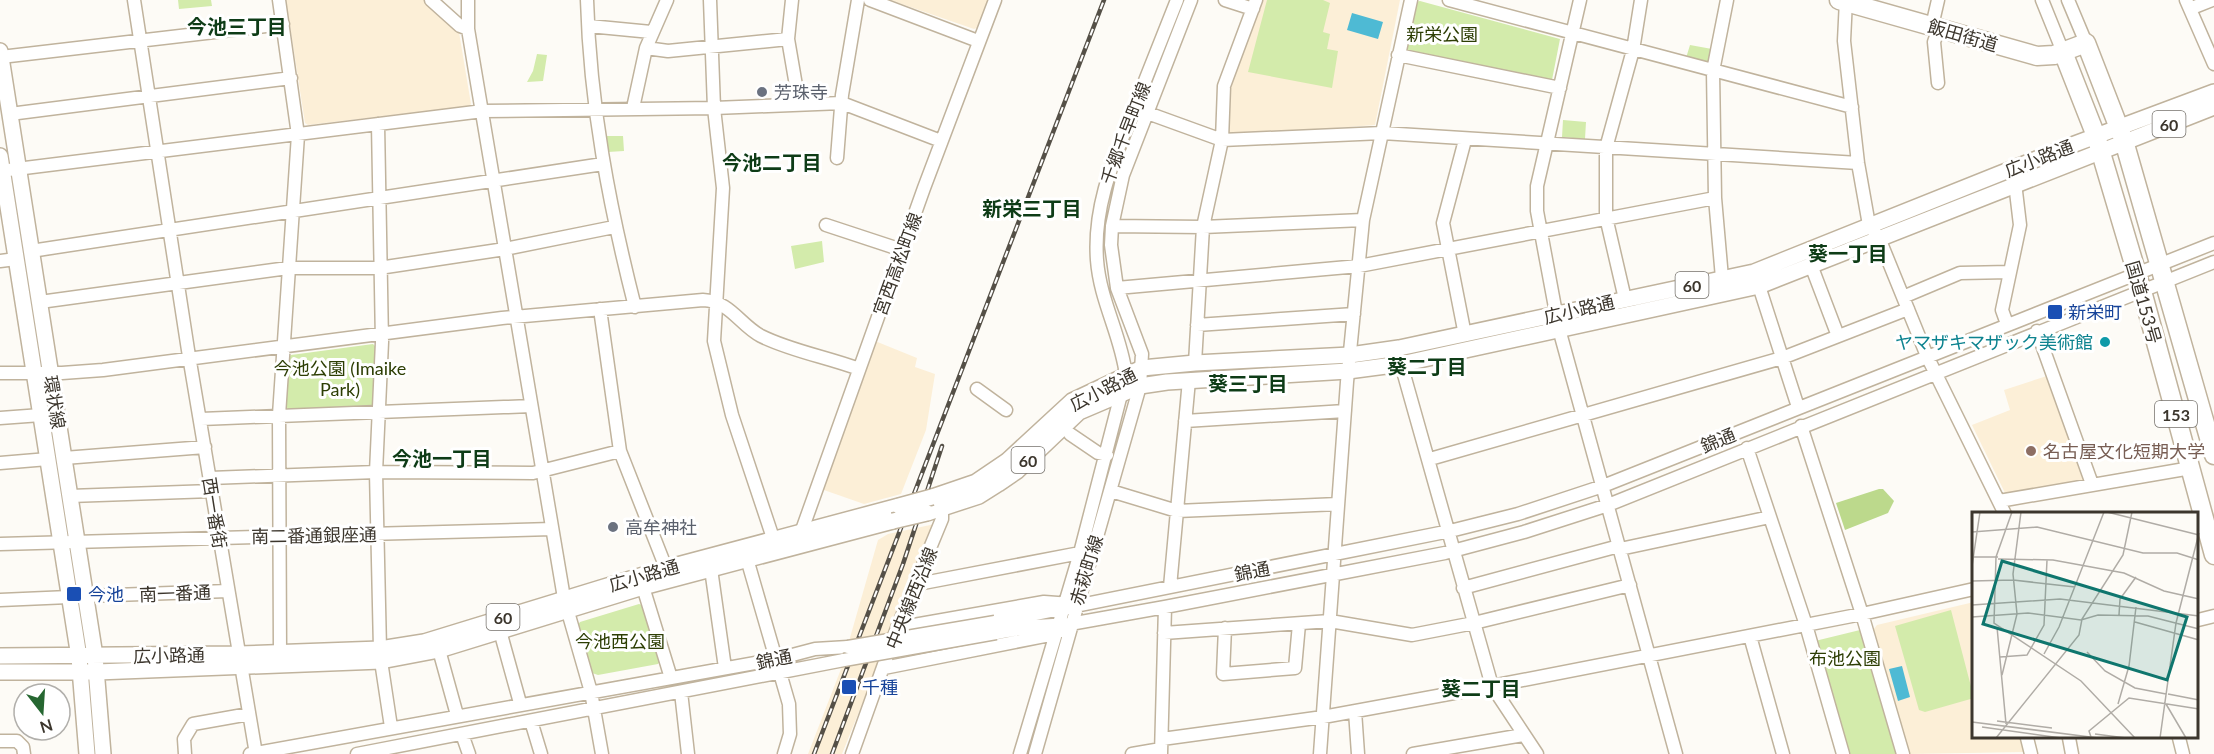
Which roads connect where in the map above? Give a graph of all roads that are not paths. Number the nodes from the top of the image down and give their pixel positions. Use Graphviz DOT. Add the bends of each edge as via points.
graph roads {
  1 [pos="134,0"];
  2 [pos="279,0"];
  3 [pos="431,0"];
  4 [pos="468,0"];
  5 [pos="587,0"];
  6 [pos="667,0"];
  7 [pos="710,0"];
  8 [pos="792,0"];
  9 [pos="858,0"];
  10 [pos="870,0"];
  11 [pos="995,0"];
  12 [pos="1177,0"];
  13 [pos="1191,0"];
  14 [pos="1225,0"];
  15 [pos="1411,0"];
  16 [pos="1449,0"];
  17 [pos="1580,0"];
  18 [pos="1641,0"];
  19 [pos="1727,0"];
  20 [pos="1938,0"];
  21 [pos="2042,0"];
  22 [pos="2068,0"];
  23 [pos="2212,0"];
  24 [pos="1844,1"];
  25 [pos="2189,4"];
  26 [pos="1255,5"];
  27 [pos="1882,6"];
  28 [pos="283,24"];
  29 [pos="589,26"];
  30 [pos="1936,27"];
  31 [pos="468,29"];
  32 [pos="651,32"];
  33 [pos="1573,33"];
  34 [pos="788,39"];
  35 [pos="978,40"];
  36 [pos="141,41"];
  37 [pos="2086,43"];
  38 [pos="712,47"];
  39 [pos="646,48"];
  40 [pos="1633,50"];
  41 [pos="2062,52"];
  42 [pos="0,54"];
  43 [pos="1398,55"];
  44 [pos="2214,64"];
  45 [pos="1713,71"];
  46 [pos="291,78"];
  47 [pos="1938,83"];
  48 [pos="1560,88"];
  49 [pos="2214,92"];
  50 [pos="149,96"];
  51 [pos="799,103"];
  52 [pos="842,103"];
  53 [pos="1852,107"];
  54 [pos="2214,107"];
  55 [pos="594,108"];
  56 [pos="633,108"];
  57 [pos="714,108"];
  58 [pos="1134,108"];
  59 [pos="483,111"];
  60 [pos="1148,113"];
  61 [pos="10,114"];
  62 [pos="378,124"];
  63 [pos="1382,133"];
  64 [pos="2122,134"];
  65 [pos="298,135"];
  66 [pos="1222,140"];
  67 [pos="1465,140"];
  68 [pos="941,141"];
  69 [pos="1547,142"];
  70 [pos="2098,143"];
  71 [pos="1606,148"];
  72 [pos="159,151"];
  73 [pos="1713,154"];
  74 [pos="837,158"];
  75 [pos="1858,162"];
  76 [pos="603,164"];
  77 [pos="1,166"];
  78 [pos="18,168"];
  79 [pos="494,179"];
  80 [pos="2015,183"];
  81 [pos="1715,198"];
  82 [pos="378,199"];
  83 [pos="293,213"];
  84 [pos="1606,217"];
  85 [pos="1363,220"];
  86 [pos="826,225"];
  87 [pos="1869,225"];
  88 [pos="1113,226"];
  89 [pos="614,227"];
  90 [pos="1203,227"];
  91 [pos="1540,230"];
  92 [pos="170,231"];
  93 [pos="1879,238"];
  94 [pos="2214,243"];
  95 [pos="1448,248"];
  96 [pos="505,249"];
  97 [pos="902,250"];
  98 [pos="32,251"];
  99 [pos="16,259"];
  100 [pos="0,261"];
  101 [pos="2214,262"];
  102 [pos="1811,265"];
  103 [pos="1359,266"];
  104 [pos="288,268"];
  105 [pos="379,268"];
  106 [pos="2010,272"];
  107 [pos="2164,273"];
  108 [pos="1200,279"];
  109 [pos="1722,279"];
  110 [pos="2139,283"];
  111 [pos="178,284"];
  112 [pos="1759,286"];
  113 [pos="1117,288"];
  114 [pos="1903,297"];
  115 [pos="1626,299"];
  116 [pos="716,300"];
  117 [pos="40,302"];
  118 [pos="635,307"];
  119 [pos="600,309"];
  120 [pos="1908,309"];
  121 [pos="1354,314"];
  122 [pos="516,317"];
  123 [pos="1558,322"];
  124 [pos="2007,324"];
  125 [pos="1197,325"];
  126 [pos="2037,331"];
  127 [pos="381,335"];
  128 [pos="1465,335"];
  129 [pos="1839,336"];
  130 [pos="282,347"];
  131 [pos="1350,356"];
  132 [pos="1927,356"];
  133 [pos="1782,358"];
  134 [pos="190,359"];
  135 [pos="1195,363"];
  136 [pos="1401,364"];
  137 [pos="1142,368"];
  138 [pos="859,369"];
  139 [pos="1348,371"];
  140 [pos="42,372"];
  141 [pos="0,373"];
  142 [pos="1936,373"];
  143 [pos="1126,375"];
  144 [pos="1189,380"];
  145 [pos="1140,386"];
  146 [pos="977,389"];
  147 [pos="1122,393"];
  148 [pos="531,406"];
  149 [pos="1798,407"];
  150 [pos="1006,410"];
  151 [pos="378,411"];
  152 [pos="1345,411"];
  153 [pos="41,415"];
  154 [pos="279,415"];
  155 [pos="1583,415"];
  156 [pos="0,418"];
  157 [pos="201,418"];
  158 [pos="1185,421"];
  159 [pos="1801,426"];
  160 [pos="1070,434"];
  161 [pos="205,447"];
  162 [pos="1747,448"];
  163 [pos="620,451"];
  164 [pos="1107,455"];
  165 [pos="2214,455"];
  166 [pos="64,458"];
  167 [pos="48,459"];
  168 [pos="1430,459"];
  169 [pos="0,463"];
  170 [pos="2191,468"];
  171 [pos="376,472"];
  172 [pos="541,472"];
  173 [pos="281,475"];
  174 [pos="210,478"];
  175 [pos="2092,484"];
  176 [pos="1603,486"];
  177 [pos="212,491"];
  178 [pos="1111,491"];
  179 [pos="70,496"];
  180 [pos="1999,501"];
  181 [pos="1338,504"];
  182 [pos="1608,505"];
  183 [pos="934,507"];
  184 [pos="1177,512"];
  185 [pos="2004,512"];
  186 [pos="896,514"];
  187 [pos="1770,517"];
  188 [pos="552,529"];
  189 [pos="802,530"];
  190 [pos="1450,531"];
  191 [pos="2206,532"];
  192 [pos="377,534"];
  193 [pos="281,536"];
  194 [pos="219,538"];
  195 [pos="773,538"];
  196 [pos="77,540"];
  197 [pos="61,543"];
  198 [pos="0,544"];
  199 [pos="1620,547"];
  200 [pos="1453,551"];
  201 [pos="745,552"];
  202 [pos="1080,553"];
  203 [pos="1335,555"];
  204 [pos="2214,555"];
  205 [pos="666,568"];
  206 [pos="711,569"];
  207 [pos="1332,576"];
  208 [pos="918,584"];
  209 [pos="1630,585"];
  210 [pos="643,587"];
  211 [pos="1170,587"];
  212 [pos="1464,588"];
  213 [pos="1972,589"];
  214 [pos="228,591"];
  215 [pos="86,596"];
  216 [pos="69,597"];
  217 [pos="0,600"];
  218 [pos="565,604"];
  219 [pos="1067,606"];
  220 [pos="1165,608"];
  221 [pos="1862,614"];
  222 [pos="2214,616"];
  223 [pos="2199,620"];
  224 [pos="1330,621"];
  225 [pos="1474,623"];
  226 [pos="1299,624"];
  227 [pos="1806,625"];
  228 [pos="897,628"];
  229 [pos="995,628"];
  230 [pos="1061,628"];
  231 [pos="1225,628"];
  232 [pos="500,631"];
  233 [pos="1164,633"];
  234 [pos="1750,636"];
  235 [pos="439,650"];
  236 [pos="280,652"];
  237 [pos="381,655"];
  238 [pos="1649,655"];
  239 [pos="0,656"];
  240 [pos="95,656"];
  241 [pos="79,657"];
  242 [pos="777,659"];
  243 [pos="240,660"];
  244 [pos="725,668"];
  245 [pos="884,668"];
  246 [pos="0,672"];
  247 [pos="97,672"];
  248 [pos="781,672"];
  249 [pos="81,673"];
  250 [pos="671,678"];
  251 [pos="1492,686"];
  252 [pos="591,692"];
  253 [pos="681,692"];
  254 [pos="520,703"];
  255 [pos="595,709"];
  256 [pos="1354,711"];
  257 [pos="249,714"];
  258 [pos="457,715"];
  259 [pos="1323,717"];
  260 [pos="531,721"];
  261 [pos="390,727"];
  262 [pos="462,734"];
  263 [pos="1523,735"];
  264 [pos="2027,739"];
  265 [pos="2069,739"];
  266 [pos="2179,739"];
  267 [pos="0,741"];
  268 [pos="1162,747"];
  269 [pos="394,751"];
  270 [pos="24,754"];
  271 [pos="87,754"];
  272 [pos="103,754"];
  273 [pos="185,754"];
  274 [pos="254,754"];
  275 [pos="357,754"];
  276 [pos="469,754"];
  277 [pos="541,754"];
  278 [pos="602,754"];
  279 [pos="687,754"];
  280 [pos="784,754"];
  281 [pos="852,754"];
  282 [pos="1020,754"];
  283 [pos="1035,754"];
  284 [pos="1132,754"];
  285 [pos="1320,754"];
  286 [pos="1358,754"];
  287 [pos="1413,754"];
  288 [pos="1538,754"];
  289 [pos="1676,754"];
  290 [pos="1783,754"];
  291 [pos="1843,754"];
  292 [pos="1903,754"];
  293 [pos="2031,754"];
  294 [pos="2072,754"];
  295 [pos="2183,754"];
  1 -- 36 [label="street, 西一番街"];
  2 -- 28 [label="street"];
  3 -- 31 [label="street"];
  4 -- 31 [label="street"];
  5 -- 29 [label="street"];
  6 -- 32 [label="street"];
  7 -- 38 [label="street"];
  8 -- 34 [label="street"];
  9 -- 52 [label="street"];
  10 -- 35 [label="street"];
  11 -- 35 [label="street, 宮西高松町線"];
  12 -- 58 [label="street, 千郷千早町線"];
  13 -- 60 [label="street, 千郷千早町線"];
  14 -- 26 [label="street"];
  15 -- 43 [label="street"];
  16 -- 33 [label="street"];
  17 -- 33 [label="street"];
  18 -- 40 [label="street"];
  19 -- 45 [label="street"];
  20 -- 30 [label="street"];
  21 -- 41 [label="street"];
  22 -- 37 [label="street"];
  23 -- 25 [label="street"];
  24 -- 27 [label="highway, 飯田街道"];
  24 -- 53 [label="street" via="1844,41"];
  25 -- 44 [label="street"];
  26 -- 66 [label="street" via="1224,86"];
  27 -- 30 [label="highway, 飯田街道"];
  28 -- 36 [label="street"];
  28 -- 46 [label="street"];
  29 -- 32 [label="street"];
  29 -- 55 [label="street"];
  30 -- 41 [label="highway, 飯田街道" via="2037,56"];
  30 -- 47 [label="street"];
  31 -- 59 [label="street"];
  32 -- 39 [label="street"];
  33 -- 40 [label="street"];
  33 -- 48 [label="street"];
  34 -- 38 [label="street"];
  34 -- 51 [label="street"];
  35 -- 68 [label="street, 宮西高松町線"];
  36 -- 42 [label="street"];
  36 -- 50 [label="street, 西一番街"];
  37 -- 41 [label="highway, 飯田街道"];
  37 -- 64 [label="highway, 国道153号 / 153"];
  38 -- 39 [label="street" via="668,51"];
  38 -- 57 [label="street"];
  39 -- 56 [label="street"];
  40 -- 45 [label="street"];
  40 -- 71 [label="street"];
  41 -- 70 [label="highway, 国道153号 / 153"];
  42 -- 61 [label="main road, 環状線"];
  43 -- 48 [label="street"];
  43 -- 63 [label="street"];
  45 -- 53 [label="street"];
  45 -- 73 [label="street"];
  46 -- 50 [label="street"];
  46 -- 65 [label="street"];
  48 -- 69 [label="street"];
  49 -- 64 [label="main road, 広小路通 / 60"];
  50 -- 61 [label="street"];
  50 -- 72 [label="street, 西一番街"];
  51 -- 52 [label="street"];
  51 -- 57 [label="street"];
  52 -- 68 [label="street"];
  52 -- 74 [label="street"];
  53 -- 75 [label="street"];
  54 -- 64 [label="main road, 広小路通 / 60"];
  55 -- 56 [label="street"];
  55 -- 59 [label="street"];
  55 -- 76 [label="street"];
  56 -- 57 [label="street"];
  57 -- 116 [label="street" via="723,174"];
  58 -- 60 [label="street"];
  58 -- 143 [label="street, 千郷千早町線" via="1106,177 1096,233 1102,294 1121,345"];
  59 -- 62 [label="street"];
  59 -- 79 [label="street"];
  60 -- 66 [label="street"];
  60 -- 88 [label="street, 千郷千早町線" via="1123,175"];
  61 -- 78 [label="main road, 環状線"];
  62 -- 65 [label="street"];
  62 -- 82 [label="street"];
  63 -- 66 [label="street"];
  63 -- 67 [label="street"];
  63 -- 85 [label="street"];
  64 -- 70 [label="main road, 広小路通 / 60"];
  64 -- 107 [label="highway, 国道153号 / 153"];
  65 -- 72 [label="street"];
  65 -- 83 [label="street"];
  66 -- 90 [label="street"];
  67 -- 69 [label="street"];
  67 -- 95 [label="street" via="1443,223"];
  68 -- 97 [label="street, 宮西高松町線"];
  69 -- 71 [label="street"];
  69 -- 91 [label="street" via="1537,186"];
  70 -- 80 [label="main road, 広小路通 / 60"];
  70 -- 87 [label="main road, 広小路通 / 60"];
  70 -- 110 [label="highway, 国道153号 / 153"];
  71 -- 73 [label="street"];
  71 -- 84 [label="street"];
  72 -- 78 [label="street"];
  72 -- 92 [label="street, 西一番街"];
  73 -- 75 [label="street"];
  73 -- 81 [label="street"];
  75 -- 87 [label="street"];
  76 -- 79 [label="street"];
  76 -- 89 [label="street"];
  77 -- 78 [label="street"];
  77 -- 99 [label="main road, 環状線"];
  78 -- 98 [label="main road, 環状線"];
  79 -- 82 [label="street"];
  79 -- 96 [label="street"];
  80 -- 93 [label="main road, 広小路通 / 60"];
  80 -- 106 [label="street" via="2020,225"];
  81 -- 84 [label="street"];
  81 -- 109 [label="street"];
  82 -- 83 [label="street"];
  82 -- 105 [label="street"];
  83 -- 92 [label="street"];
  83 -- 104 [label="street"];
  84 -- 91 [label="street"];
  84 -- 115 [label="street"];
  85 -- 90 [label="street"];
  85 -- 103 [label="street"];
  86 -- 97 [label="street"];
  87 -- 93 [label="street"];
  87 -- 109 [label="main road, 広小路通 / 60" via="1754,272"];
  88 -- 90 [label="street"];
  88 -- 113 [label="street, 千郷千早町線" via="1111,245"];
  89 -- 96 [label="street"];
  89 -- 118 [label="street"];
  90 -- 108 [label="street"];
  91 -- 95 [label="street"];
  91 -- 123 [label="street"];
  92 -- 98 [label="street"];
  92 -- 111 [label="street, 西一番街"];
  93 -- 102 [label="main road, 広小路通 / 60"];
  93 -- 114 [label="street"];
  94 -- 107 [label="street, 錦通"];
  95 -- 103 [label="street"];
  95 -- 128 [label="street"];
  96 -- 105 [label="street"];
  96 -- 122 [label="street"];
  97 -- 138 [label="street, 宮西高松町線"];
  98 -- 117 [label="main road, 環状線"];
  99 -- 100 [label="street"];
  99 -- 140 [label="main road, 環状線"];
  101 -- 107 [label="street, 錦通"];
  102 -- 112 [label="main road, 広小路通 / 60"];
  102 -- 129 [label="street"];
  103 -- 108 [label="street"];
  103 -- 121 [label="street"];
  104 -- 105 [label="street"];
  104 -- 111 [label="street"];
  104 -- 130 [label="street"];
  105 -- 127 [label="street"];
  106 -- 114 [label="street" via="1960,273"];
  106 -- 124 [label="street" via="2002,310"];
  107 -- 110 [label="street, 錦通"];
  107 -- 110 [label="street, 錦通"];
  107 -- 165 [label="highway, 国道153号 / 153"];
  108 -- 113 [label="street"];
  108 -- 125 [label="street"];
  109 -- 115 [label="main road, 広小路通 / 60"];
  110 -- 124 [label="street, 錦通"];
  110 -- 126 [label="street, 錦通"];
  110 -- 170 [label="highway, 国道153号 / 153"];
  111 -- 117 [label="street"];
  111 -- 134 [label="street, 西一番街"];
  112 -- 123 [label="main road, 広小路通 / 60"];
  112 -- 133 [label="street"];
  113 -- 137 [label="street, 千郷千早町線" via="1138,340"];
  114 -- 120 [label="street"];
  115 -- 123 [label="main road, 広小路通 / 60"];
  116 -- 118 [label="street"];
  116 -- 138 [label="street" via="760,335"];
  116 -- 195 [label="street" via="714,341 732,415"];
  117 -- 140 [label="main road, 環状線"];
  118 -- 119 [label="street"];
  119 -- 122 [label="street"];
  119 -- 163 [label="street"];
  120 -- 129 [label="street"];
  120 -- 132 [label="street"];
  121 -- 125 [label="street"];
  121 -- 131 [label="street"];
  122 -- 127 [label="street"];
  122 -- 148 [label="street"];
  123 -- 128 [label="main road, 広小路通 / 60"];
  123 -- 136 [label="main road, 広小路通 / 60"];
  123 -- 155 [label="street"];
  124 -- 132 [label="street, 錦通"];
  125 -- 135 [label="street"];
  126 -- 142 [label="street, 錦通"];
  126 -- 175 [label="street"];
  127 -- 130 [label="street"];
  127 -- 151 [label="street"];
  128 -- 131 [label="main road, 広小路通 / 60"];
  129 -- 133 [label="street"];
  130 -- 134 [label="street"];
  130 -- 154 [label="street"];
  131 -- 135 [label="main road, 広小路通 / 60"];
  131 -- 139 [label="street"];
  132 -- 142 [label="street"];
  132 -- 149 [label="street, 錦通"];
  133 -- 149 [label="street"];
  133 -- 155 [label="street"];
  134 -- 140 [label="street"];
  134 -- 157 [label="street, 西一番街"];
  135 -- 137 [label="main road, 広小路通 / 60"];
  136 -- 139 [label="main road, 広小路通 / 60"];
  136 -- 168 [label="street"];
  137 -- 143 [label="main road, 広小路通 / 60"];
  137 -- 145 [label="street, 千郷千早町線"];
  138 -- 189 [label="street, 宮西高松町線"];
  139 -- 144 [label="main road, 広小路通 / 60"];
  139 -- 152 [label="street"];
  140 -- 141 [label="street"];
  140 -- 153 [label="main road, 環状線"];
  140 -- 166 [label="main road, 環状線"];
  142 -- 159 [label="street, 錦通"];
  142 -- 180 [label="street"];
  143 -- 147 [label="street, 赤萩町線"];
  143 -- 183 [label="main road, 広小路通 / 60" via="1072,401 1007,461"];
  144 -- 145 [label="main road, 広小路通 / 60"];
  144 -- 158 [label="street"];
  145 -- 147 [label="main road, 広小路通 / 60"];
  145 -- 178 [label="street, 赤萩町線"];
  146 -- 150 [label="street"];
  147 -- 164 [label="street, 赤萩町線"];
  147 -- 183 [label="main road, 広小路通 / 60" via="1079,412 1017,471 980,496"];
  148 -- 151 [label="street"];
  148 -- 172 [label="street"];
  149 -- 176 [label="street, 錦通"];
  151 -- 154 [label="street"];
  151 -- 171 [label="street"];
  152 -- 158 [label="street"];
  152 -- 181 [label="street"];
  153 -- 156 [label="street"];
  153 -- 167 [label="main road, 環状線"];
  154 -- 157 [label="street"];
  154 -- 173 [label="street"];
  155 -- 168 [label="street"];
  155 -- 176 [label="street"];
  157 -- 161 [label="street, 西一番街"];
  158 -- 184 [label="street"];
  159 -- 162 [label="street, 錦通"];
  159 -- 221 [label="street"];
  160 -- 164 [label="street"];
  161 -- 166 [label="street"];
  161 -- 174 [label="street, 西一番街"];
  162 -- 182 [label="street, 錦通"];
  162 -- 187 [label="street"];
  163 -- 172 [label="street"];
  163 -- 205 [label="street"];
  164 -- 202 [label="street, 赤萩町線"];
  166 -- 179 [label="main road, 環状線"];
  167 -- 169 [label="street"];
  167 -- 197 [label="main road, 環状線"];
  168 -- 190 [label="street"];
  170 -- 175 [label="street"];
  170 -- 191 [label="highway, 国道153号 / 153"];
  171 -- 172 [label="street"];
  171 -- 173 [label="street"];
  171 -- 192 [label="street"];
  172 -- 188 [label="street"];
  173 -- 174 [label="street"];
  173 -- 193 [label="street"];
  174 -- 177 [label="street, 西一番街"];
  175 -- 180 [label="street"];
  176 -- 182 [label="street"];
  176 -- 190 [label="street, 錦通"];
  177 -- 179 [label="street"];
  177 -- 194 [label="street, 西一番街"];
  178 -- 184 [label="street"];
  178 -- 219 [label="street, 赤萩町線"];
  179 -- 196 [label="main road, 環状線"];
  180 -- 185 [label="street"];
  181 -- 184 [label="street"];
  181 -- 203 [label="street"];
  182 -- 199 [label="street"];
  182 -- 200 [label="street, 錦通"];
  183 -- 186 [label="main road, 広小路通 / 60, bridge"];
  183 -- 208 [label="street, 中央線西沿線" via="942,519"];
  184 -- 211 [label="street"];
  186 -- 189 [label="main road, 広小路通 / 60"];
  186 -- 201 [label="main road, 広小路通 / 60"];
  187 -- 199 [label="street"];
  187 -- 227 [label="street"];
  188 -- 192 [label="street, 南二番通銀座通"];
  188 -- 218 [label="street"];
  189 -- 195 [label="main road, 広小路通 / 60"];
  190 -- 200 [label="street"];
  190 -- 203 [label="street, 錦通"];
  191 -- 204 [label="highway, 国道153号 / 153"];
  192 -- 193 [label="street, 南二番通銀座通"];
  192 -- 237 [label="street"];
  193 -- 194 [label="street, 南二番通銀座通"];
  193 -- 236 [label="street"];
  194 -- 196 [label="street, 南二番通銀座通"];
  194 -- 214 [label="street, 西一番街"];
  195 -- 201 [label="main road, 広小路通 / 60"];
  196 -- 197 [label="street, 南二番通銀座通"];
  196 -- 215 [label="main road, 環状線"];
  197 -- 198 [label="street, 南二番通銀座通"];
  197 -- 216 [label="main road, 環状線"];
  199 -- 209 [label="street"];
  199 -- 212 [label="street"];
  200 -- 207 [label="street, 錦通"];
  200 -- 212 [label="street"];
  201 -- 205 [label="main road, 広小路通 / 60"];
  201 -- 206 [label="main road, 広小路通 / 60"];
  201 -- 242 [label="street"];
  202 -- 208 [label="street"];
  202 -- 219 [label="street, 赤萩町線"];
  203 -- 207 [label="street"];
  203 -- 211 [label="street, 錦通"];
  205 -- 218 [label="main road, 広小路通 / 60"];
  206 -- 210 [label="main road, 広小路通 / 60"];
  206 -- 244 [label="street"];
  207 -- 220 [label="street, 錦通"];
  207 -- 224 [label="street"];
  208 -- 228 [label="street, 中央線西沿線"];
  209 -- 225 [label="street"];
  209 -- 238 [label="street"];
  210 -- 218 [label="main road, 広小路通 / 60"];
  210 -- 250 [label="street"];
  211 -- 219 [label="street, 錦通"];
  212 -- 225 [label="street"];
  213 -- 221 [label="street"];
  214 -- 215 [label="street, 南一番通"];
  214 -- 243 [label="street, 西一番街"];
  215 -- 240 [label="main road, 環状線"];
  216 -- 217 [label="street"];
  216 -- 241 [label="main road, 環状線"];
  218 -- 232 [label="main road, 広小路通 / 60"];
  218 -- 237 [label="main road, 広小路通 / 60"];
  218 -- 252 [label="street"];
  219 -- 228 [label="street" via="1040,602"];
  219 -- 229 [label="street, 錦通"];
  219 -- 230 [label="street, 赤萩町線"];
  220 -- 230 [label="street, 錦通"];
  220 -- 233 [label="street"];
  221 -- 227 [label="street"];
  221 -- 292 [label="street"];
  222 -- 223 [label="street"];
  224 -- 225 [label="street" via="1412,635"];
  224 -- 226 [label="street"];
  224 -- 259 [label="street"];
  225 -- 251 [label="street"];
  226 -- 231 [label="street"];
  226 -- 231 [label="street" via="1295,668 1223,674"];
  227 -- 234 [label="street"];
  227 -- 291 [label="street"];
  228 -- 245 [label="street, 中央線西沿線"];
  229 -- 230 [label="street, 錦通"];
  229 -- 242 [label="street, 錦通, bridge" via="815,649"];
  229 -- 248 [label="street, 錦通, bridge"];
  230 -- 245 [label="street"];
  230 -- 282 [label="street, 赤萩町線"];
  230 -- 283 [label="street, 赤萩町線"];
  231 -- 233 [label="street"];
  232 -- 235 [label="main road, 広小路通 / 60"];
  232 -- 254 [label="street"];
  233 -- 268 [label="street"];
  234 -- 238 [label="street"];
  234 -- 290 [label="street"];
  235 -- 237 [label="main road, 広小路通 / 60"];
  235 -- 258 [label="street"];
  236 -- 237 [label="main road, 広小路通 / 60"];
  236 -- 243 [label="main road, 広小路通 / 60"];
  237 -- 243 [label="main road, 広小路通 / 60"];
  237 -- 261 [label="street"];
  238 -- 251 [label="street"];
  238 -- 289 [label="street"];
  239 -- 241 [label="main road, 広小路通 / 60"];
  240 -- 241 [label="main road, 広小路通 / 60"];
  240 -- 243 [label="main road, 広小路通 / 60"];
  240 -- 247 [label="main road, 環状線"];
  241 -- 249 [label="main road, 環状線"];
  242 -- 244 [label="street, 錦通"];
  242 -- 248 [label="street"];
  243 -- 247 [label="main road, 広小路通 / 60"];
  243 -- 257 [label="street, 西一番街"];
  244 -- 250 [label="street, 錦通"];
  245 -- 281 [label="street, 中央線西沿線"];
  246 -- 249 [label="main road, 広小路通 / 60"];
  247 -- 249 [label="main road, 広小路通 / 60"];
  247 -- 272 [label="main road, 環状線"];
  248 -- 253 [label="street, 錦通"];
  248 -- 280 [label="street" via="790,717"];
  249 -- 271 [label="main road, 環状線"];
  250 -- 252 [label="street, 錦通"];
  251 -- 256 [label="street"];
  251 -- 263 [label="street"];
  252 -- 254 [label="street, 錦通"];
  252 -- 255 [label="street"];
  253 -- 255 [label="street, 錦通"];
  253 -- 279 [label="street"];
  254 -- 258 [label="street, 錦通"];
  255 -- 260 [label="street, 錦通"];
  255 -- 278 [label="street"];
  256 -- 259 [label="street"];
  256 -- 286 [label="street"];
  257 -- 273 [label="street" via="193,724 184,739"];
  257 -- 274 [label="street, 西一番街"];
  258 -- 261 [label="street, 錦通"];
  259 -- 268 [label="street"];
  259 -- 285 [label="street"];
  260 -- 262 [label="street, 錦通"];
  260 -- 277 [label="street"];
  261 -- 274 [label="street, 錦通"];
  262 -- 269 [label="street, 錦通"];
  262 -- 276 [label="street"];
  263 -- 287 [label="street"];
  263 -- 288 [label="street"];
  264 -- 293 [label="street"];
  265 -- 294 [label="street"];
  266 -- 295 [label="street"];
  267 -- 270 [label="street" via="16,741"];
  268 -- 284 [label="street"];
  269 -- 275 [label="street, 錦通"];
}
